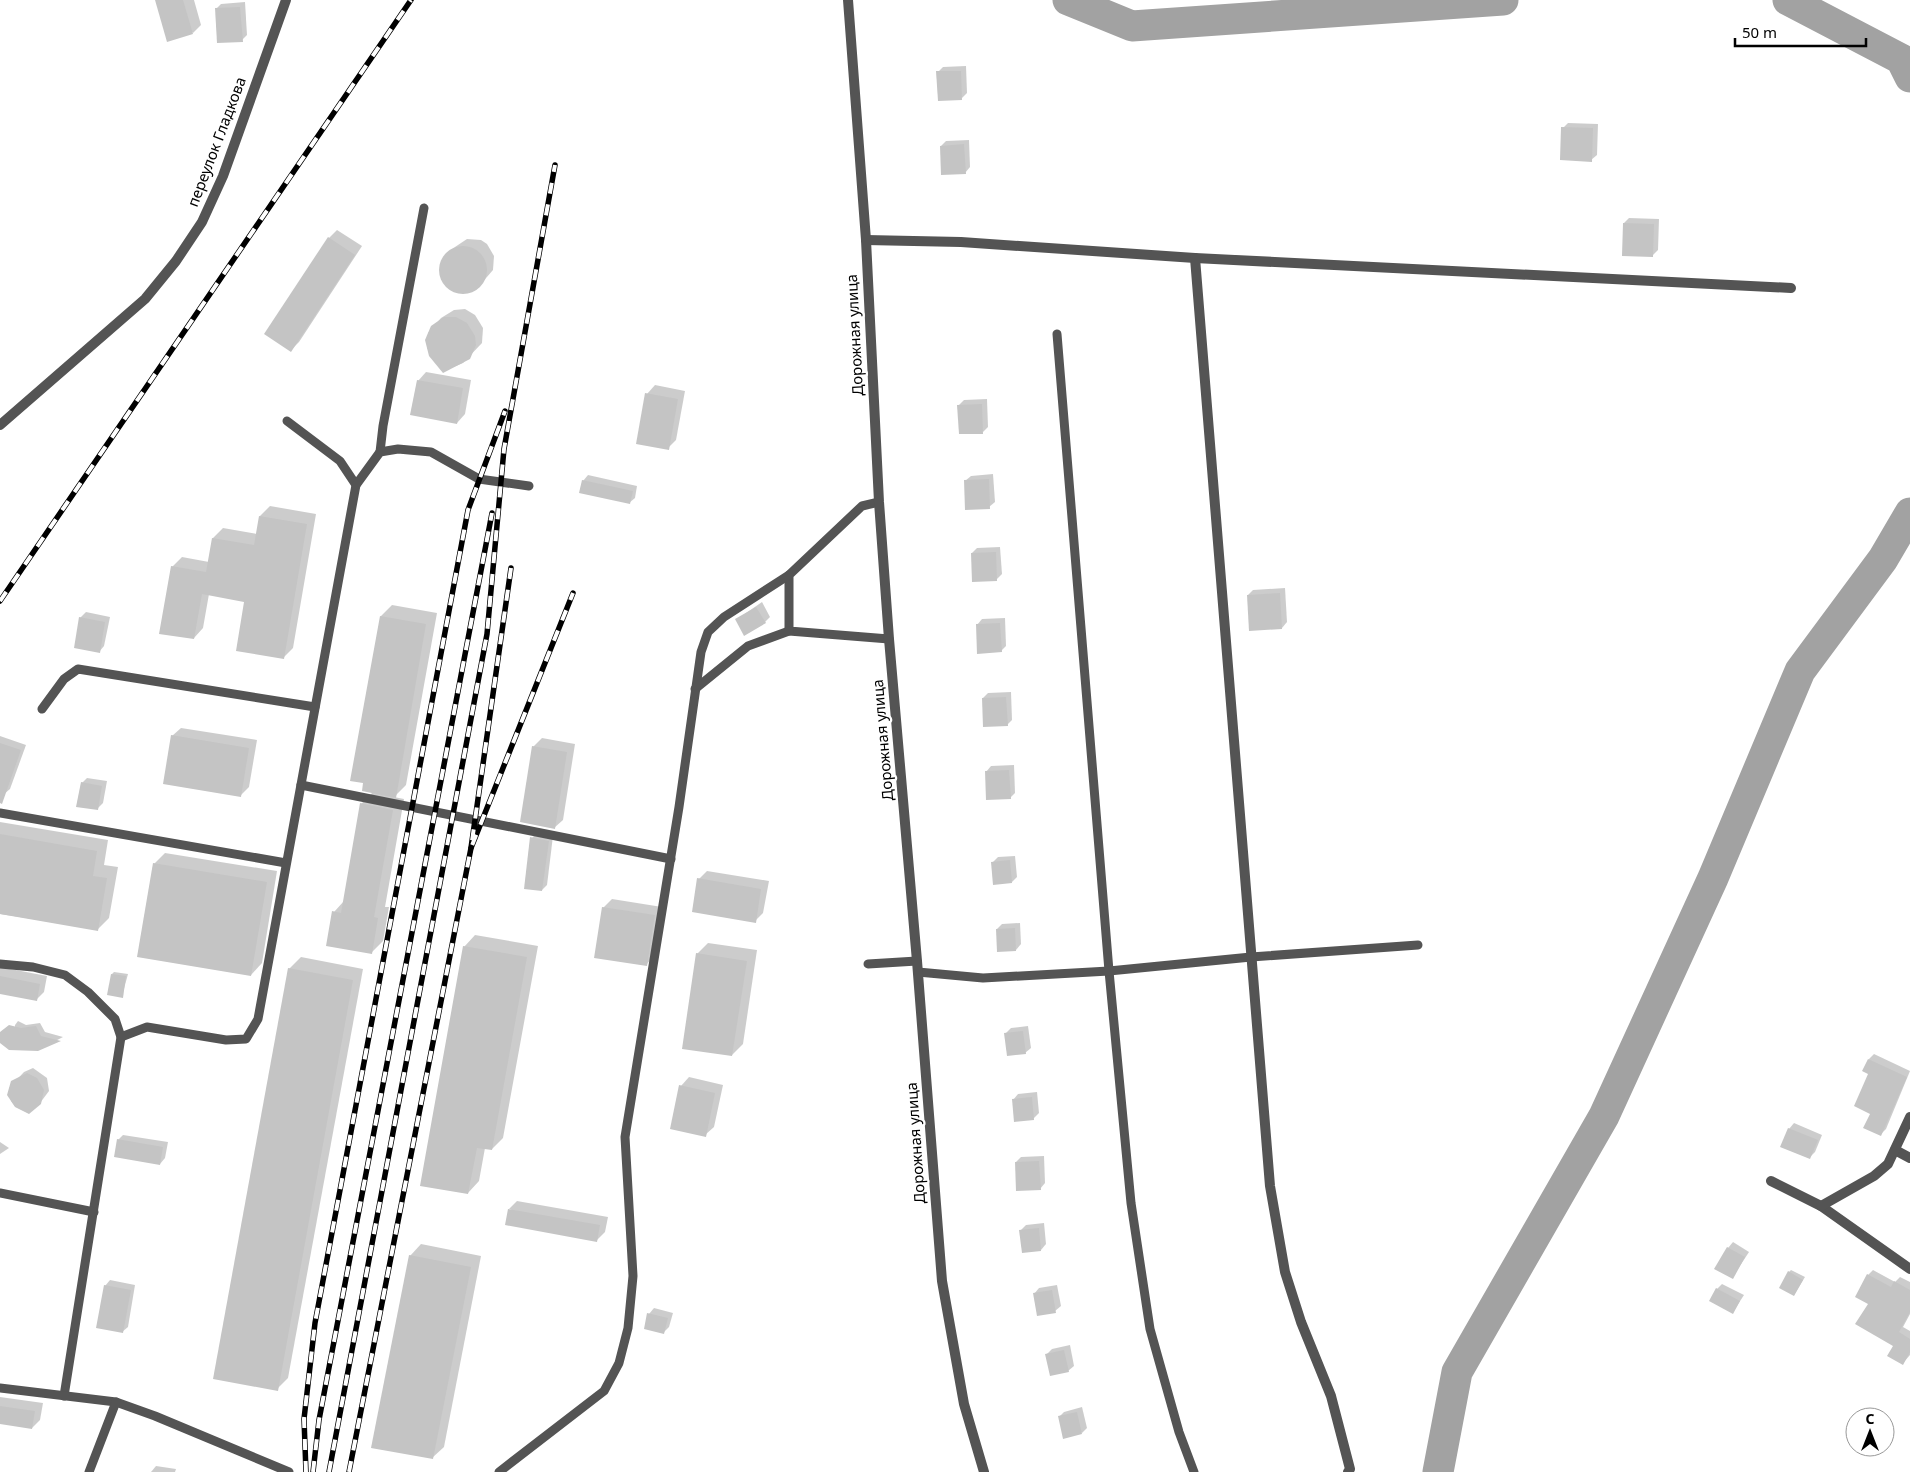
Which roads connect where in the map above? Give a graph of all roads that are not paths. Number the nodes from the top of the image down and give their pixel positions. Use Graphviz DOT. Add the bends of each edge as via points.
graph roads {
  1 [pos="286,0"];
  2 [pos="848,0"];
  3 [pos="424,208"];
  4 [pos="866,240"];
  5 [pos="1195,258"];
  6 [pos="1791,288"];
  7 [pos="1057,334"];
  8 [pos="287,421"];
  9 [pos="0,425"];
  10 [pos="380,452"];
  11 [pos="356,485"];
  12 [pos="529,486"];
  13 [pos="879,502"];
  14 [pos="788,574"];
  15 [pos="789,631"];
  16 [pos="889,639"];
  17 [pos="696,689"];
  18 [pos="315,708"];
  19 [pos="42,709"];
  20 [pos="301,785"];
  21 [pos="0,813"];
  22 [pos="671,859"];
  23 [pos="286,863"];
  24 [pos="1418,945"];
  25 [pos="1252,957"];
  26 [pos="918,961"];
  27 [pos="0,964"];
  28 [pos="868,964"];
  29 [pos="1109,971"];
  30 [pos="918,972"];
  31 [pos="121,1037"];
  32 [pos="1910,1117"];
  33 [pos="1894,1150"];
  34 [pos="1910,1158"];
  35 [pos="1771,1181"];
  36 [pos="0,1193"];
  37 [pos="1821,1206"];
  38 [pos="94,1212"];
  39 [pos="1910,1269"];
  40 [pos="0,1388"];
  41 [pos="64,1396"];
  42 [pos="116,1402"];
  43 [pos="1349,1471"];
  44 [pos="89,1472"];
  45 [pos="289,1472"];
  46 [pos="499,1472"];
  47 [pos="984,1472"];
  48 [pos="1194,1472"];
  1 -- 9 [label="street, переулок Гладкова" via="223,176 202,222 176,261 145,299"];
  2 -- 4 [label="street, Дорожная улица"];
  3 -- 10 [label="lane"];
  4 -- 5 [label="street" via="961,242"];
  4 -- 13 [label="street, Дорожная улица"];
  5 -- 6 [label="street"];
  5 -- 25 [label="street"];
  7 -- 29 [label="lane"];
  8 -- 11 [label="lane" via="340,461"];
  10 -- 11 [label="lane"];
  10 -- 12 [label="lane" via="398,449 431,452 479,479"];
  11 -- 18 [label="lane"];
  13 -- 14 [label="lane" via="862,506"];
  13 -- 16 [label="street, Дорожная улица"];
  14 -- 15 [label="lane"];
  14 -- 17 [label="lane" via="724,617 708,632 700,652"];
  15 -- 16 [label="lane"];
  15 -- 17 [label="lane" via="748,646"];
  16 -- 26 [label="street, Дорожная улица"];
  17 -- 22 [label="lane"];
  18 -- 19 [label="lane" via="78,669 64,679"];
  18 -- 20 [label="lane"];
  20 -- 22 [label="lane"];
  20 -- 23 [label="lane"];
  21 -- 23 [label="lane"];
  22 -- 46 [label="lane" via="625,1137 633,1276 628,1328 619,1363 604,1391"];
  23 -- 31 [label="lane" via="258,1019 246,1039 226,1040 147,1027"];
  24 -- 25 [label="lane"];
  25 -- 29 [label="lane"];
  25 -- 43 [label="street" via="1270,1186 1285,1272 1331,1396"];
  26 -- 28 [label="lane"];
  26 -- 30 [label="street, Дорожная улица"];
  27 -- 31 [label="lane" via="33,967 65,975 115,1019"];
  29 -- 30 [label="lane" via="983,978"];
  29 -- 48 [label="lane" via="1130,1203 1150,1329 1179,1432"];
  30 -- 47 [label="street, Дорожная улица" via="942,1282 964,1404"];
  31 -- 38 [label="lane"];
  32 -- 33 [label="street"];
  33 -- 34 [label="street"];
  33 -- 37 [label="street" via="1888,1164 1874,1176"];
  35 -- 37 [label="street"];
  36 -- 38 [label="lane"];
  37 -- 39 [label="street"];
  38 -- 41 [label="lane"];
  40 -- 41 [label="lane"];
  41 -- 42 [label="lane"];
  42 -- 44 [label="lane"];
  42 -- 45 [label="lane"];
}
